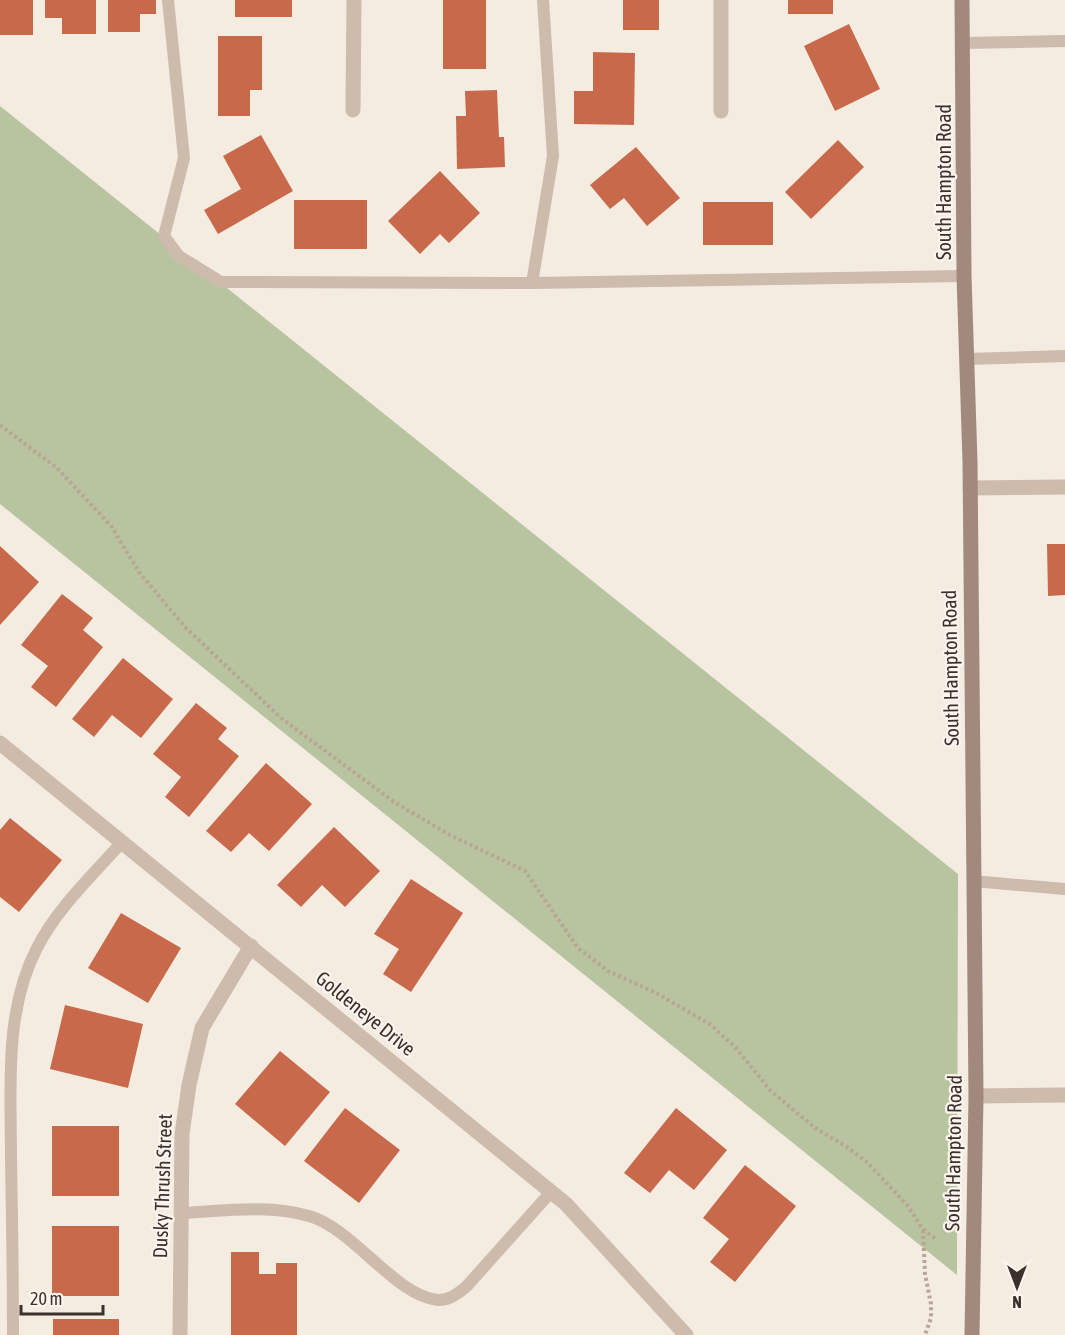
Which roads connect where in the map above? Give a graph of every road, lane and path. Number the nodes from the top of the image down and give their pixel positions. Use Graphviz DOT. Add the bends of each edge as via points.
graph roads {
  1 [pos="168,0"];
  2 [pos="354,0"];
  3 [pos="543,0"];
  4 [pos="721,0"];
  5 [pos="962,0"];
  6 [pos="1065,41"];
  7 [pos="963,43"];
  8 [pos="353,110"];
  9 [pos="721,111"];
  10 [pos="964,276"];
  11 [pos="532,283"];
  12 [pos="1065,356"];
  13 [pos="967,359"];
  14 [pos="0,425"];
  15 [pos="1065,487"];
  16 [pos="970,489"];
  17 [pos="0,743"];
  18 [pos="122,842"];
  19 [pos="973,880"];
  20 [pos="1065,889"];
  21 [pos="250,946"];
  22 [pos="1065,1095"];
  23 [pos="976,1096"];
  24 [pos="551,1192"];
  25 [pos="181,1213"];
  26 [pos="923,1229"];
  27 [pos="937,1240"];
  28 [pos="13,1335"];
  29 [pos="180,1335"];
  30 [pos="686,1335"];
  31 [pos="925,1335"];
  32 [pos="972,1335"];
  1 -- 11 [label="lane" via="184,158 165,236 179,256 221,282"];
  2 -- 8 [label="street"];
  3 -- 11 [label="lane" via="553,156"];
  4 -- 9 [label="street"];
  5 -- 7 [label="main road, South Hampton Road"];
  6 -- 7 [label="lane"];
  7 -- 10 [label="main road, South Hampton Road"];
  10 -- 11 [label="lane"];
  10 -- 13 [label="main road, South Hampton Road"];
  12 -- 13 [label="lane"];
  13 -- 16 [label="main road, South Hampton Road"];
  14 -- 26 [label="path" via="57,468 111,526 139,572 185,627 281,718 394,802 450,835 525,871 578,948 608,971 711,1024 770,1090 815,1128 867,1162 907,1205"];
  15 -- 16 [label="street"];
  16 -- 19 [label="main road, South Hampton Road"];
  17 -- 18 [label="street, Goldeneye Drive"];
  18 -- 21 [label="street, Goldeneye Drive"];
  18 -- 28 [label="lane" via="62,910 37,946 16,1004 11,1096"];
  19 -- 20 [label="lane"];
  19 -- 23 [label="main road, South Hampton Road"];
  21 -- 24 [label="street, Goldeneye Drive"];
  21 -- 25 [label="street, Dusky Thrush Street" via="202,1028 182,1134"];
  22 -- 23 [label="street"];
  23 -- 32 [label="main road, South Hampton Road"];
  24 -- 25 [label="lane" via="466,1287 454,1297 439,1300 415,1293 333,1227 312,1216 259,1210"];
  24 -- 30 [label="street, Goldeneye Drive"];
  25 -- 29 [label="street, Dusky Thrush Street"];
  26 -- 27 [label="path"];
  26 -- 31 [label="path" via="931,1304"];
}
